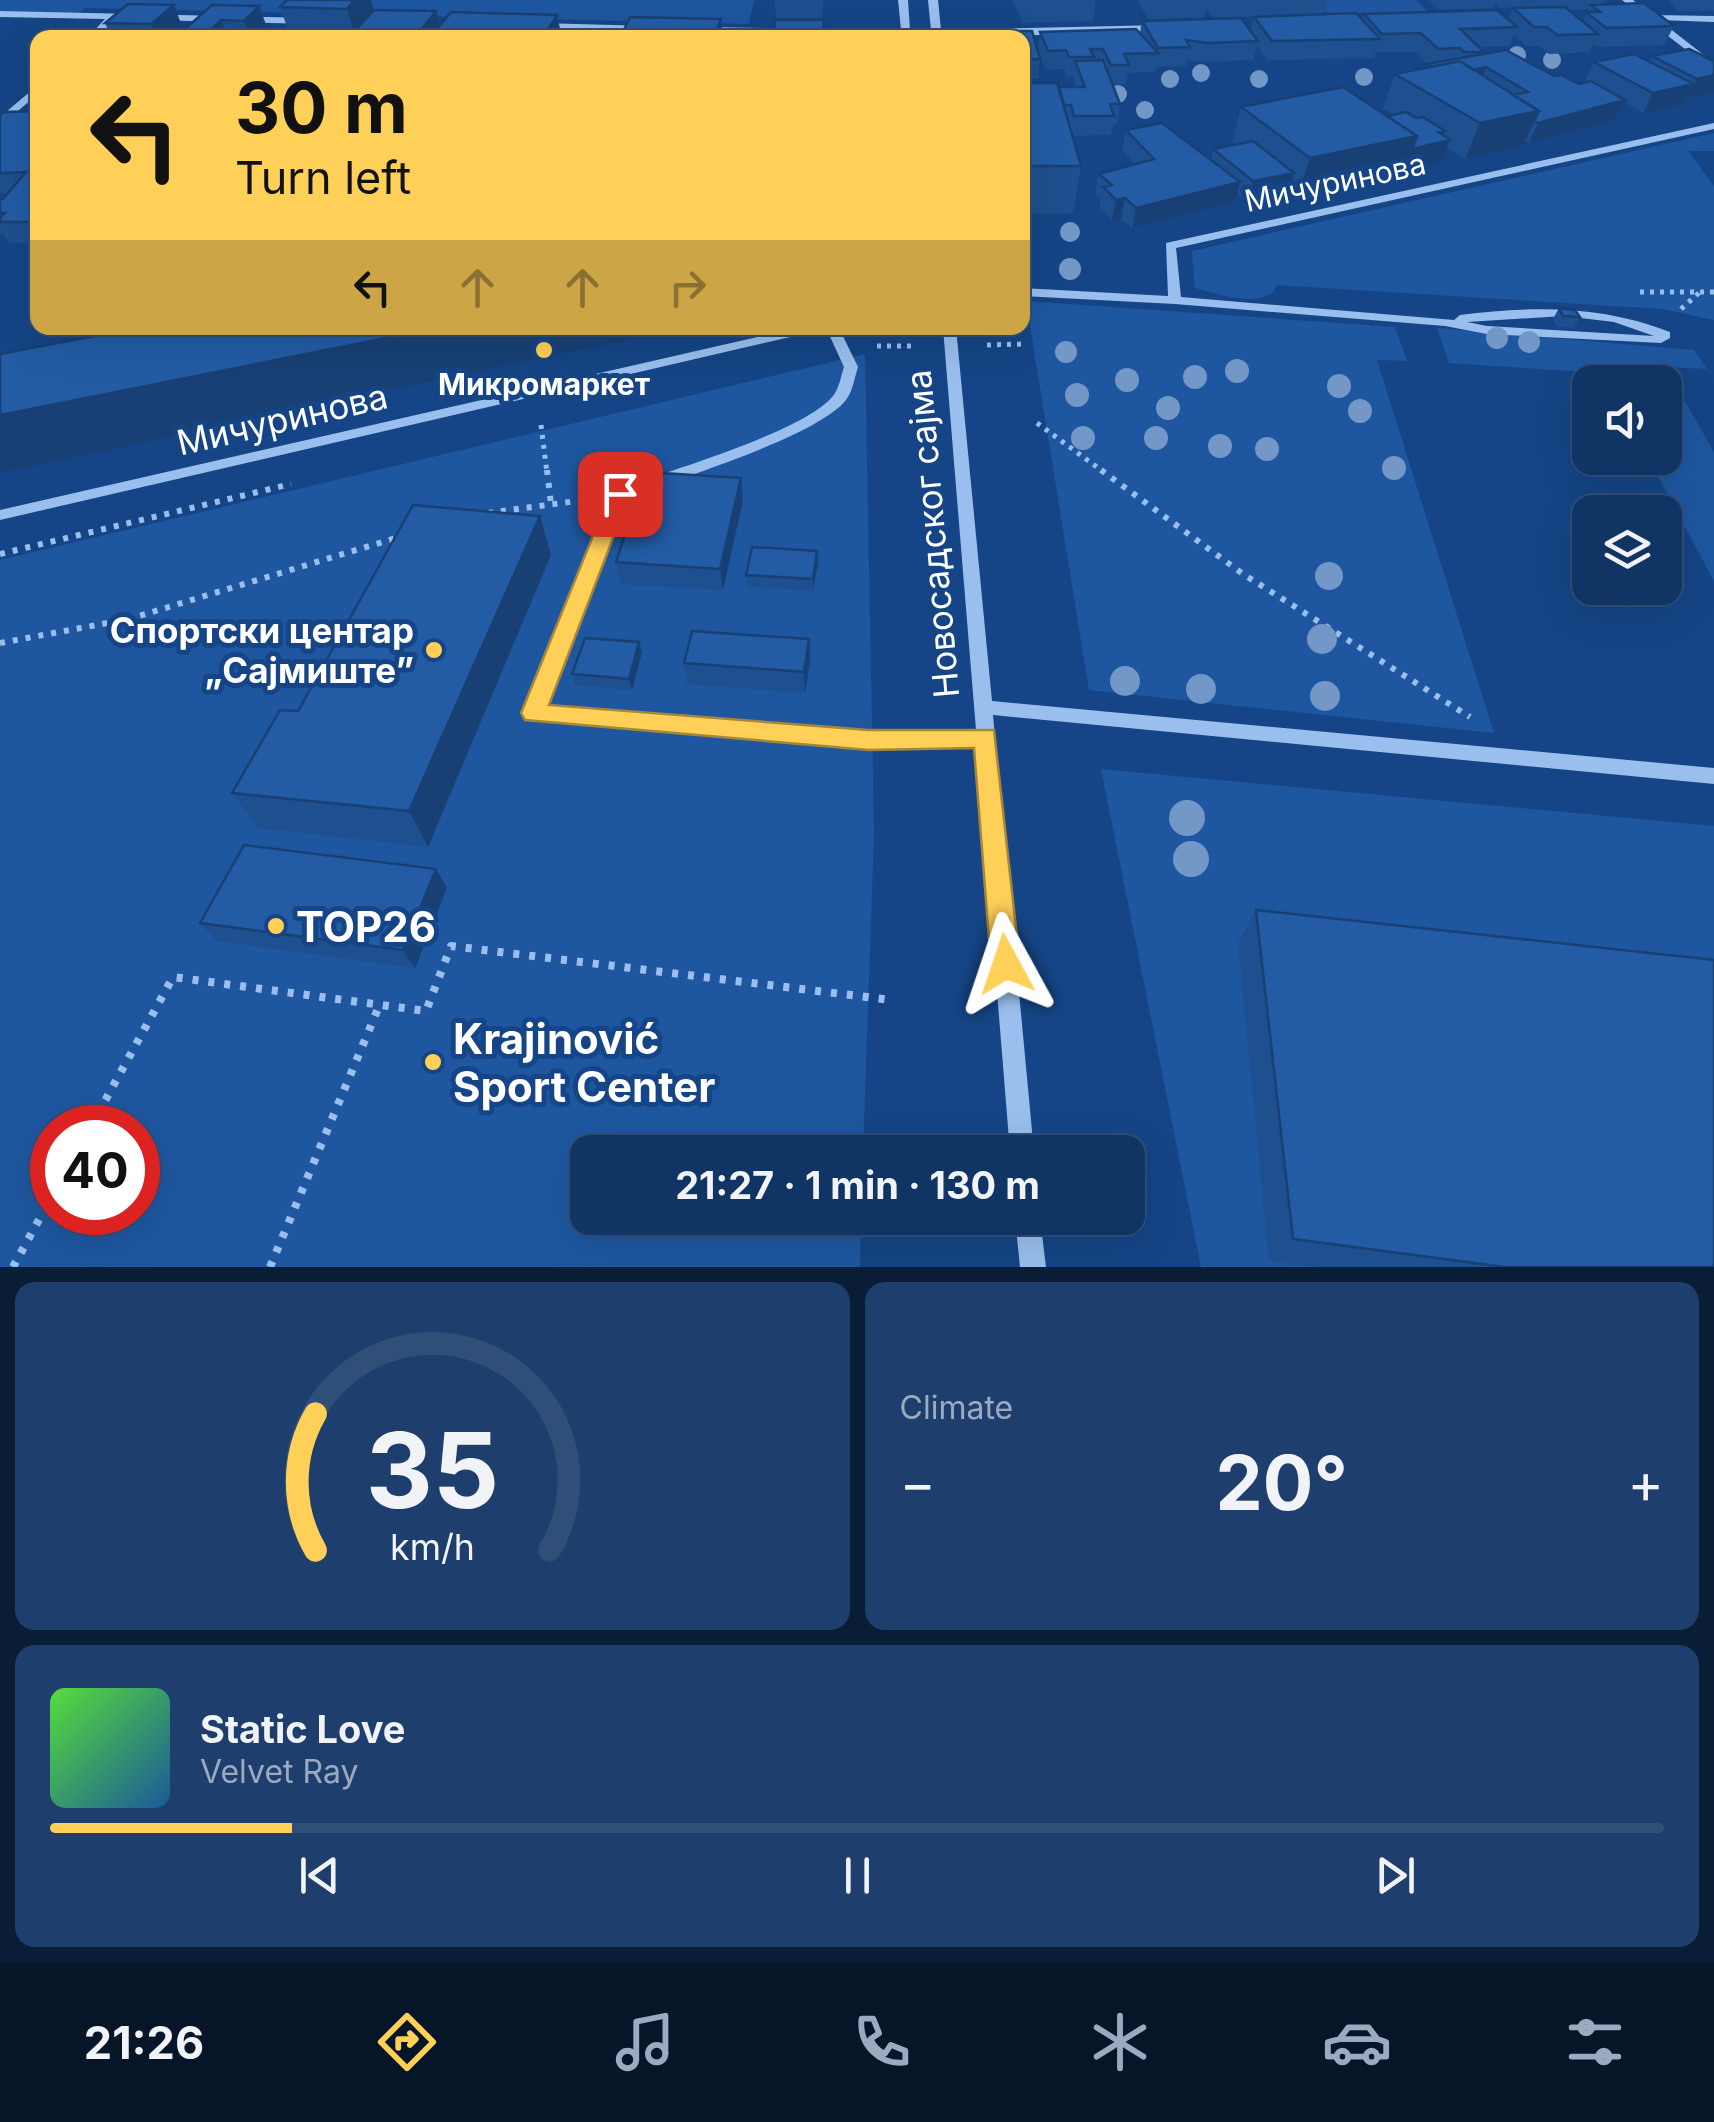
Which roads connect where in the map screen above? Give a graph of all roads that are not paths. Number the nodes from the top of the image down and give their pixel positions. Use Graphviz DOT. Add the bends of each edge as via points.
graph roads {
  1 [pos="903,0"];
  2 [pos="933,0"];
  3 [pos="1627,0"];
  4 [pos="0,14"];
  5 [pos="114,16"];
  6 [pos="1621,17"];
  7 [pos="1651,18"];
  8 [pos="1714,19"];
  9 [pos="313,21"];
  10 [pos="533,26"];
  11 [pos="1173,28"];
  12 [pos="652,29"];
  13 [pos="99,30"];
  14 [pos="906,30"];
  15 [pos="936,30"];
  16 [pos="1030,33"];
  17 [pos="1714,68"];
  18 [pos="30,95"];
  19 [pos="0,123"];
  20 [pos="19,123"];
  21 [pos="1714,126"];
  22 [pos="1030,292"];
  23 [pos="1176,300"];
  24 [pos="1445,322"];
  25 [pos="782,335"];
  26 [pos="837,335"];
  27 [pos="951,335"];
  28 [pos="0,515"];
  29 [pos="982,707"];
  30 [pos="985,738"];
  31 [pos="1714,776"];
  32 [pos="1020,1135"];
  33 [pos="1030,1235"];
  34 [pos="1033,1267"];
  1 -- 14 [label="street"];
  2 -- 15 [label="street"];
  3 -- 7 [label="street"];
  4 -- 5 [label="street"];
  5 -- 9 [label="street"];
  5 -- 13 [label="street"];
  6 -- 7 [label="street"];
  7 -- 8 [label="street"];
  7 -- 17 [label="street"];
  10 -- 12 [label="street"];
  11 -- 16 [label="street"];
  18 -- 19 [label="street"];
  19 -- 20 [label="street"];
  21 -- 23 [label="street, Мичуринова" via="1170,246"];
  22 -- 23 [label="street"];
  23 -- 24 [label="street"];
  24 -- 24 [label="street" via="1486,330 1656,340 1665,335 1640,324 1536,309"];
  25 -- 28 [label="street, Мичуринова"];
  26 -- 30 [label="street" via="851,367 841,397 782,435 620,494 534,713 869,740"];
  27 -- 29 [label="street, Новосадског сајма"];
  29 -- 30 [label="street, Новосадског сајма"];
  29 -- 31 [label="street"];
  30 -- 32 [label="street, Новосадског сајма"];
  33 -- 34 [label="street"];
}
